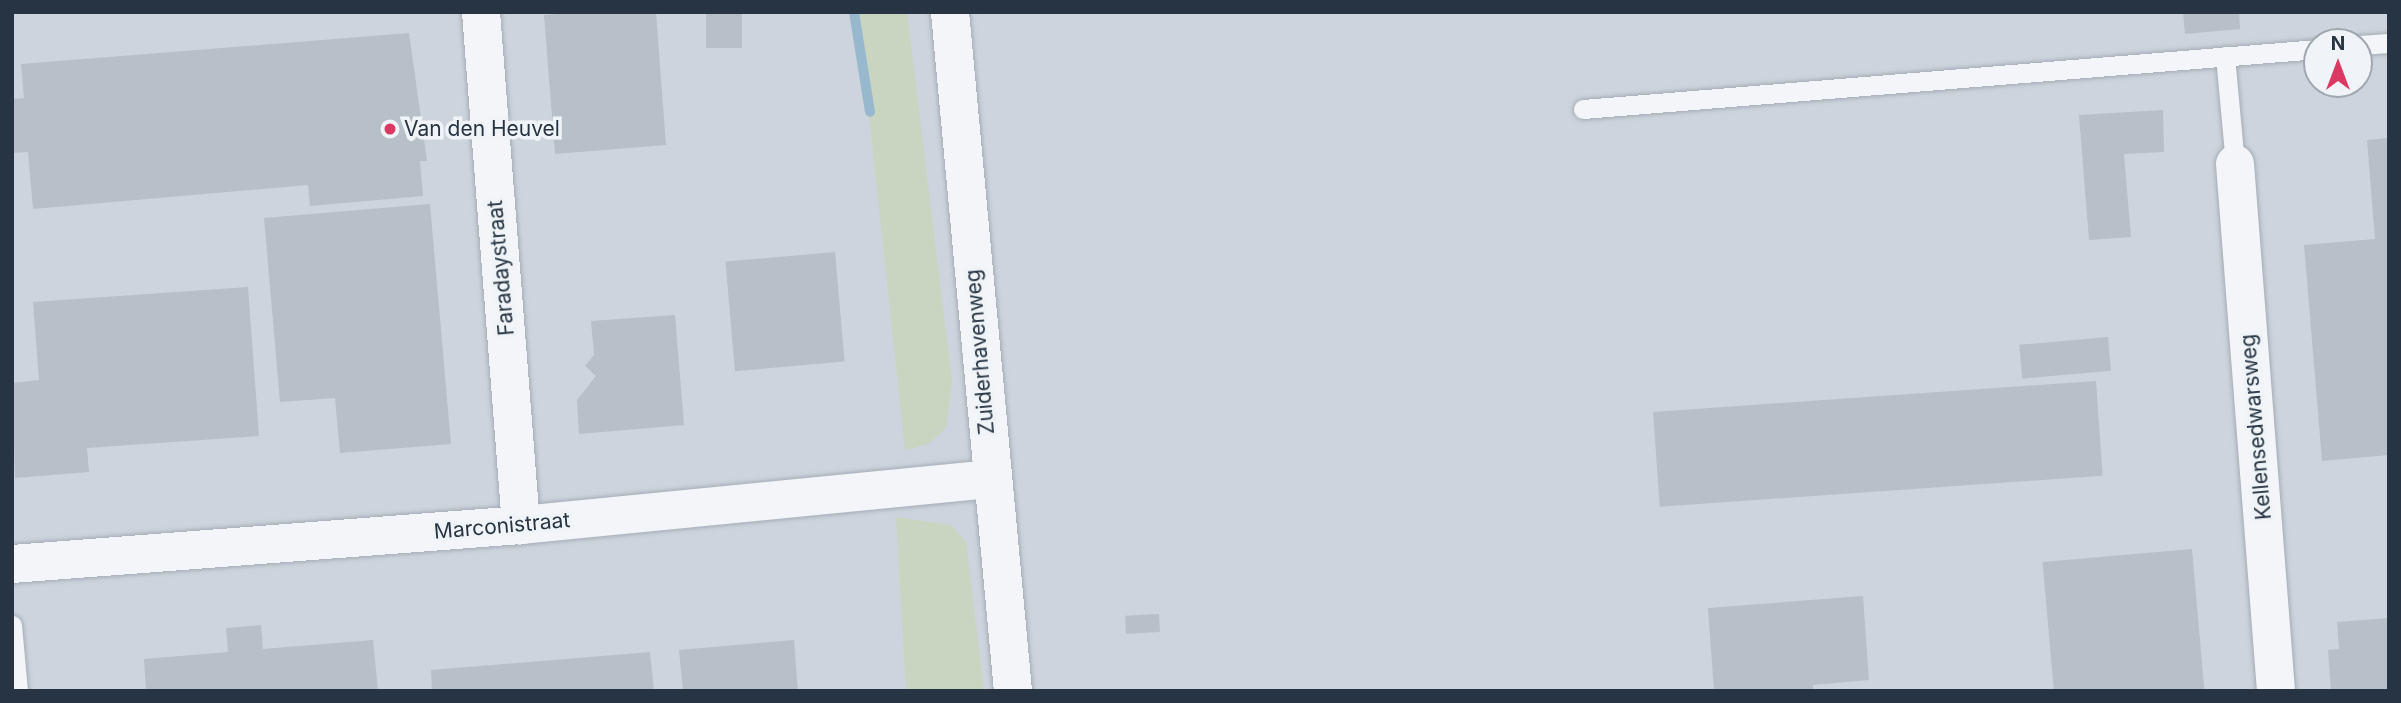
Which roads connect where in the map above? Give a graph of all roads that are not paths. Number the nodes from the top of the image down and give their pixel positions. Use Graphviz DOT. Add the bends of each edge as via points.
graph roads {
  1 [pos="481,12"];
  2 [pos="950,12"];
  3 [pos="2303,50"];
  4 [pos="2225,56"];
  5 [pos="1583,109"];
  6 [pos="2235,164"];
  7 [pos="991,479"];
  8 [pos="521,525"];
  9 [pos="12,564"];
  10 [pos="12,625"];
  11 [pos="18,691"];
  12 [pos="1013,691"];
  13 [pos="2276,691"];
  1 -- 8 [label="street, Faradaystraat"];
  2 -- 7 [label="street, Zuiderhavenweg"];
  3 -- 4 [label="lane"];
  4 -- 5 [label="lane"];
  4 -- 6 [label="lane"];
  6 -- 13 [label="street, Kellensedwarsweg"];
  7 -- 8 [label="street, Marconistraat"];
  7 -- 12 [label="street, Zuiderhavenweg"];
  8 -- 9 [label="street, Marconistraat"];
  10 -- 11 [label="lane"];
}
